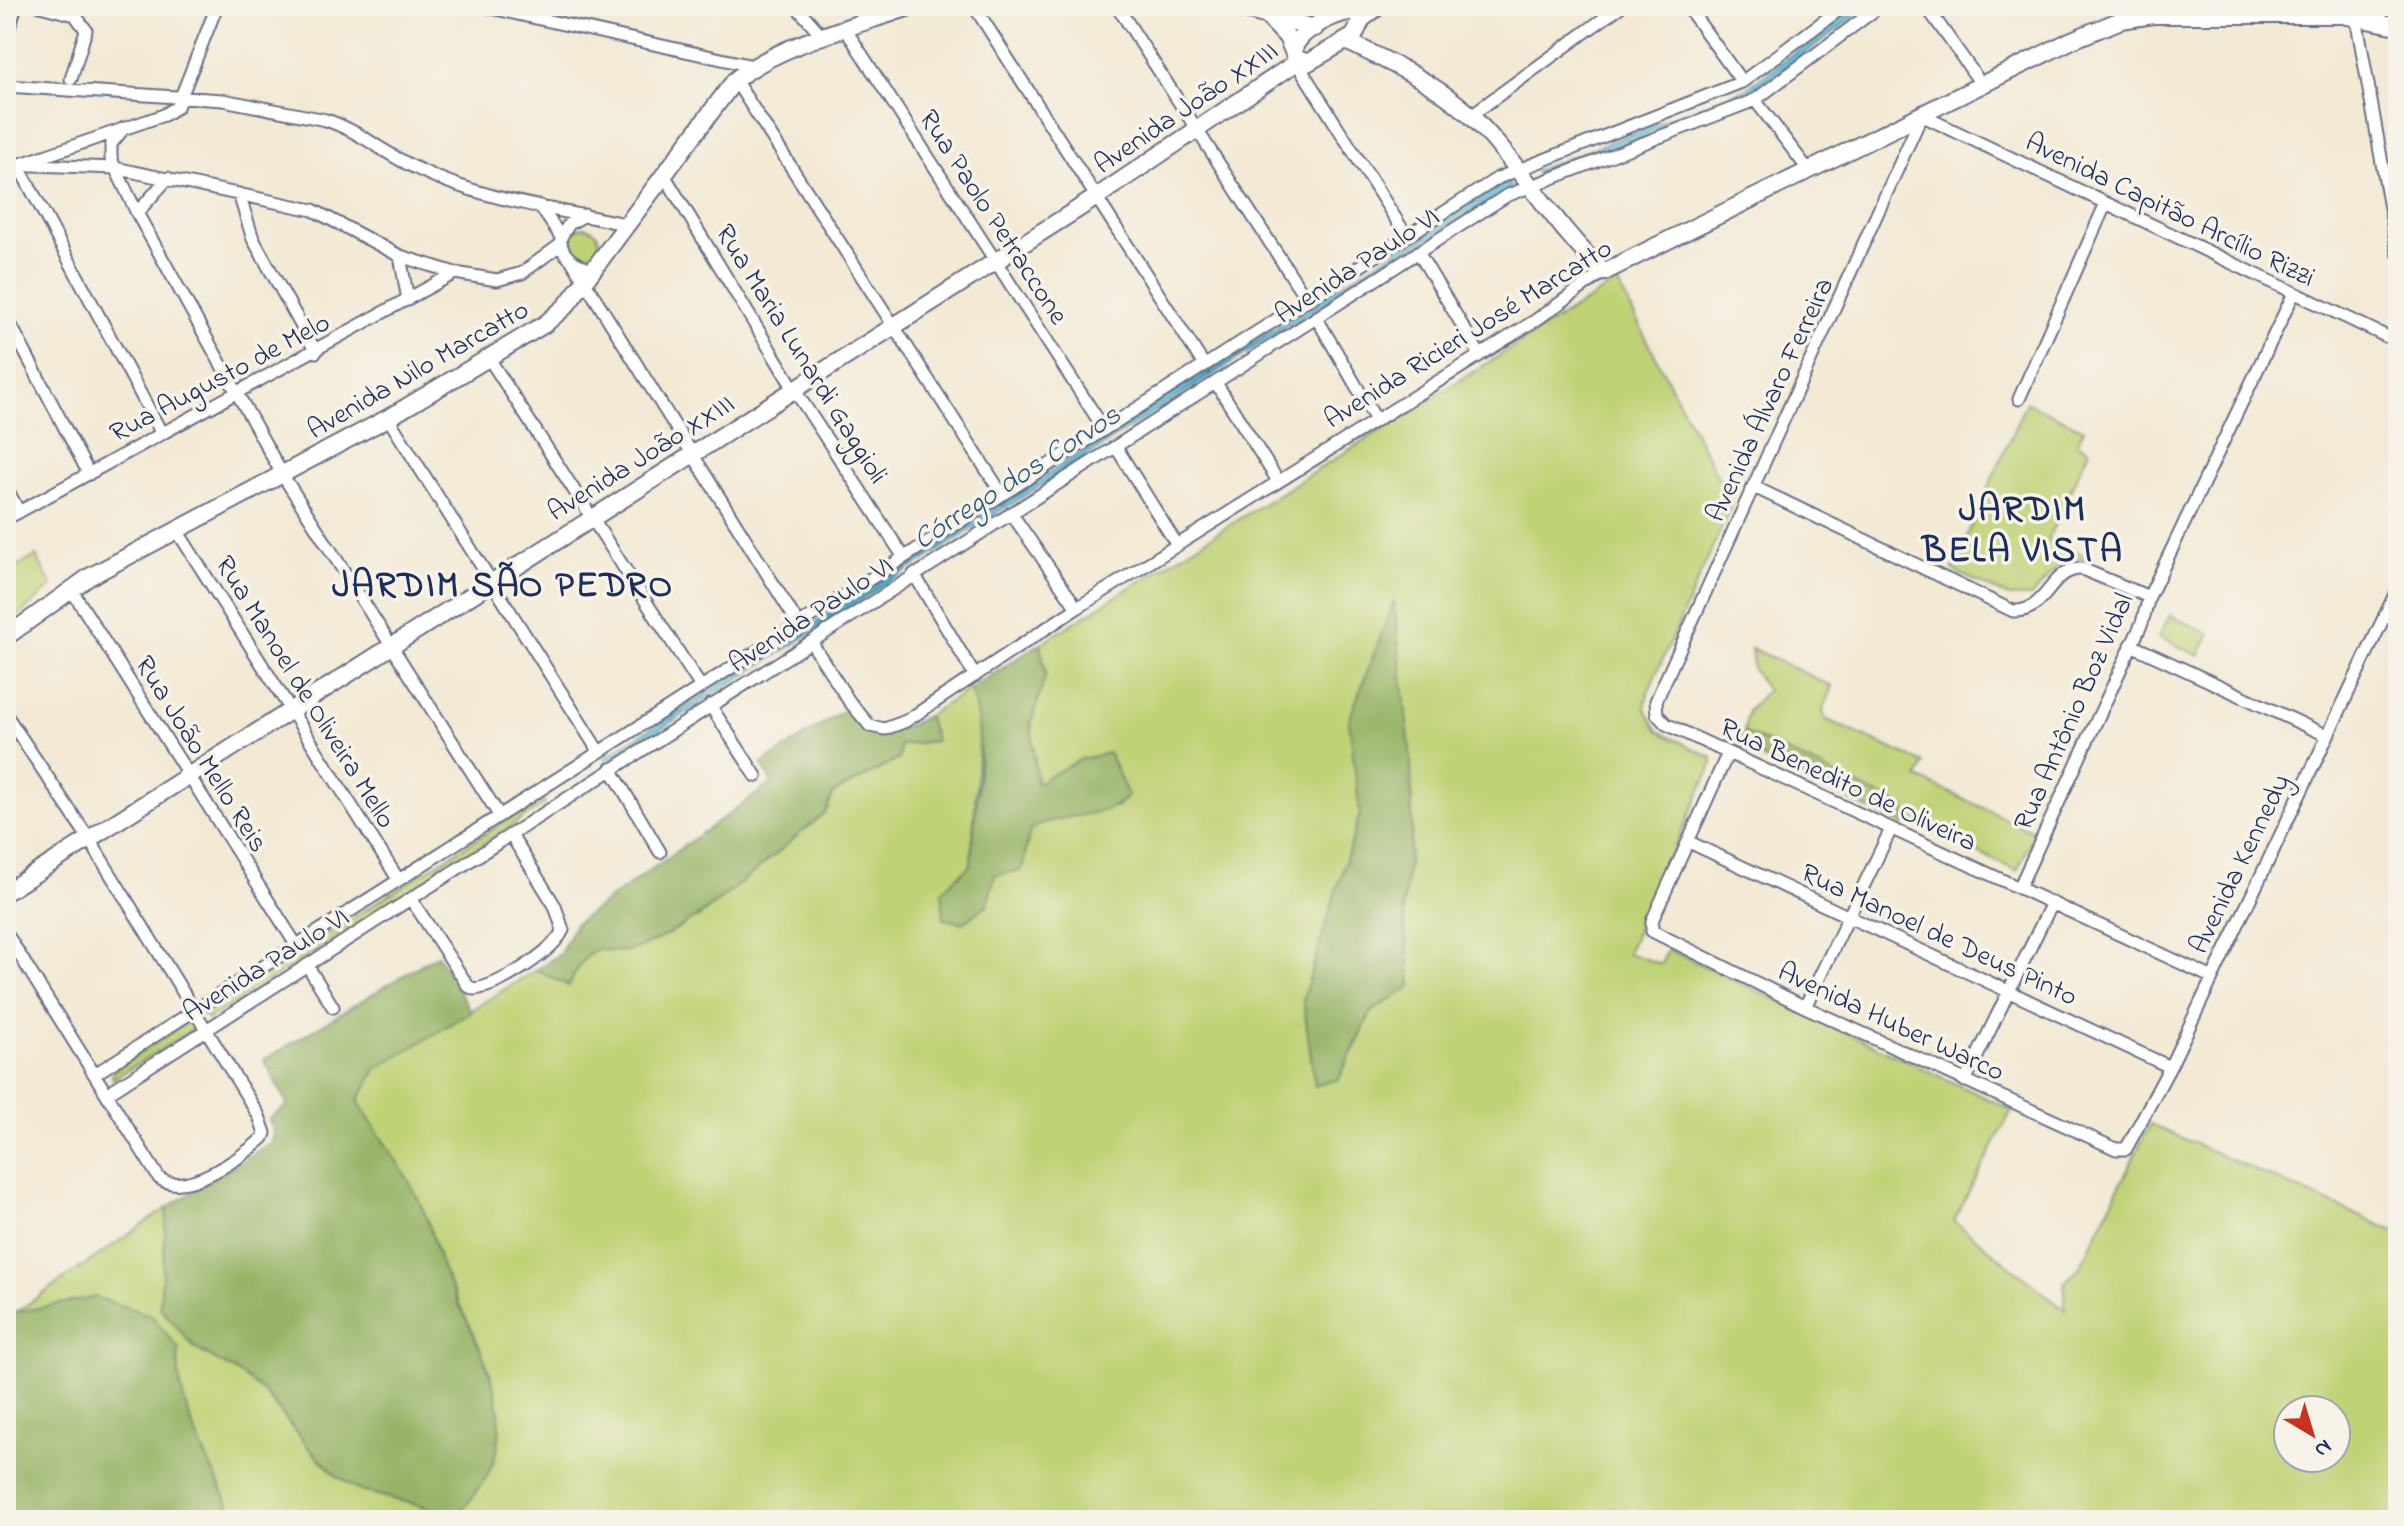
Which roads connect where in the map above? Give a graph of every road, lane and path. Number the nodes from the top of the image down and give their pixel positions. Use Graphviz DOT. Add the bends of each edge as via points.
graph roads {
  1 [pos="16,6"];
  2 [pos="40,6"];
  3 [pos="217,6"];
  4 [pos="482,6"];
  5 [pos="796,6"];
  6 [pos="912,6"];
  7 [pos="974,6"];
  8 [pos="1117,6"];
  9 [pos="1229,6"];
  10 [pos="1621,6"];
  11 [pos="1687,6"];
  12 [pos="1844,6"];
  13 [pos="1880,6"];
  14 [pos="1926,6"];
  15 [pos="2372,6"];
  16 [pos="2149,10"];
  17 [pos="2222,10"];
  18 [pos="1365,13"];
  19 [pos="1268,17"];
  20 [pos="2356,17"];
  21 [pos="2392,25"];
  22 [pos="1315,28"];
  23 [pos="846,30"];
  24 [pos="6,37"];
  25 [pos="824,38"];
  26 [pos="1346,41"];
  27 [pos="1297,57"];
  28 [pos="1389,61"];
  29 [pos="753,66"];
  30 [pos="71,79"];
  31 [pos="735,80"];
  32 [pos="1742,82"];
  33 [pos="1982,85"];
  34 [pos="6,86"];
  35 [pos="183,99"];
  36 [pos="1755,100"];
  37 [pos="1470,116"];
  38 [pos="1922,116"];
  39 [pos="124,128"];
  40 [pos="1196,130"];
  41 [pos="98,138"];
  42 [pos="111,144"];
  43 [pos="12,165"];
  44 [pos="115,168"];
  45 [pos="1515,171"];
  46 [pos="1810,172"];
  47 [pos="663,173"];
  48 [pos="168,178"];
  49 [pos="1530,188"];
  50 [pos="239,194"];
  51 [pos="1095,198"];
  52 [pos="2106,203"];
  53 [pos="540,206"];
  54 [pos="137,213"];
  55 [pos="585,215"];
  56 [pos="625,224"];
  57 [pos="1406,235"];
  58 [pos="561,241"];
  59 [pos="1418,252"];
  60 [pos="2398,253"];
  61 [pos="400,256"];
  62 [pos="996,260"];
  63 [pos="1604,272"];
  64 [pos="455,273"];
  65 [pos="587,276"];
  66 [pos="2294,293"];
  67 [pos="408,300"];
  68 [pos="1307,300"];
  69 [pos="6,316"];
  70 [pos="1316,317"];
  71 [pos="895,324"];
  72 [pos="2398,342"];
  73 [pos="316,352"];
  74 [pos="1480,355"];
  75 [pos="490,360"];
  76 [pos="1204,365"];
  77 [pos="1216,383"];
  78 [pos="794,389"];
  79 [pos="237,393"];
  80 [pos="2019,399"];
  81 [pos="388,418"];
  82 [pos="1376,420"];
  83 [pos="1104,429"];
  84 [pos="162,434"];
  85 [pos="1116,447"];
  86 [pos="693,453"];
  87 [pos="89,474"];
  88 [pos="282,474"];
  89 [pos="1278,481"];
  90 [pos="6,487"];
  91 [pos="1754,487"];
  92 [pos="1002,494"];
  93 [pos="19,512"];
  94 [pos="1011,513"];
  95 [pos="592,517"];
  96 [pos="6,519"];
  97 [pos="176,529"];
  98 [pos="1177,545"];
  99 [pos="903,556"];
  100 [pos="914,574"];
  101 [pos="491,583"];
  102 [pos="2398,588"];
  103 [pos="71,589"];
  104 [pos="2149,597"];
  105 [pos="1077,608"];
  106 [pos="799,625"];
  107 [pos="6,637"];
  108 [pos="811,642"];
  109 [pos="2131,645"];
  110 [pos="389,647"];
  111 [pos="975,676"];
  112 [pos="701,687"];
  113 [pos="1656,701"];
  114 [pos="710,705"];
  115 [pos="289,710"];
  116 [pos="6,715"];
  117 [pos="2326,735"];
  118 [pos="599,752"];
  119 [pos="1728,753"];
  120 [pos="611,769"];
  121 [pos="188,774"];
  122 [pos="756,776"];
  123 [pos="499,815"];
  124 [pos="1891,829"];
  125 [pos="511,835"];
  126 [pos="89,839"];
  127 [pos="1689,842"];
  128 [pos="660,852"];
  129 [pos="398,879"];
  130 [pos="2019,888"];
  131 [pos="6,892"];
  132 [pos="411,899"];
  133 [pos="2052,903"];
  134 [pos="1850,916"];
  135 [pos="6,933"];
  136 [pos="295,943"];
  137 [pos="307,965"];
  138 [pos="2211,977"];
  139 [pos="2009,992"];
  140 [pos="333,1007"];
  141 [pos="1805,1007"];
  142 [pos="193,1008"];
  143 [pos="206,1029"];
  144 [pos="2170,1067"];
  145 [pos="95,1074"];
  146 [pos="1965,1081"];
  147 [pos="108,1093"];
  148 [pos="2116,1149"];
  1 -- 24 [label="street"];
  2 -- 30 [label="street" via="75,15 86,30"];
  3 -- 35 [label="street"];
  4 -- 29 [label="street"];
  5 -- 25 [label="street"];
  6 -- 23 [label="street, Avenida Nilo Marcatto"];
  7 -- 51 [label="street"];
  8 -- 40 [label="street"];
  9 -- 19 [label="street"];
  10 -- 37 [label="street"];
  11 -- 32 [label="street"];
  12 -- 32 [label="street, Avenida Paulo VI"];
  13 -- 36 [label="street, Avenida Paulo VI"];
  14 -- 33 [label="street"];
  15 -- 21 [label="street"];
  16 -- 17 [label="street, Avenida Ricieri José Marcatto"];
  16 -- 33 [label="street, Avenida Ricieri José Marcatto"];
  17 -- 20 [label="street, Avenida Ricieri José Marcatto"];
  18 -- 22 [label="street, Avenida João XXIII"];
  18 -- 26 [label="street, Avenida João XXIII"];
  18 -- 28 [label="street"];
  19 -- 22 [label="street"];
  19 -- 27 [label="street"];
  20 -- 21 [label="street, Avenida Ricieri José Marcatto"];
  20 -- 60 [label="street"];
  22 -- 27 [label="street, Avenida João XXIII" via="1299,37"];
  23 -- 25 [label="street, Avenida Nilo Marcatto"];
  23 -- 62 [label="street, Rua Paolo Petraccone"];
  25 -- 29 [label="street, Avenida Nilo Marcatto"];
  26 -- 27 [label="street, Avenida João XXIII" via="1314,61"];
  26 -- 28 [label="street"];
  27 -- 40 [label="street, Avenida João XXIII"];
  27 -- 57 [label="street"];
  28 -- 37 [label="street"];
  29 -- 31 [label="street, Avenida Nilo Marcatto"];
  31 -- 47 [label="street, Avenida Nilo Marcatto"];
  31 -- 71 [label="street"];
  32 -- 45 [label="street, Avenida Paulo VI"];
  33 -- 38 [label="street, Avenida Ricieri José Marcatto"];
  34 -- 35 [label="street"];
  35 -- 39 [label="street" via="164,115"];
  35 -- 53 [label="street" via="223,100 326,120 418,169"];
  36 -- 46 [label="street"];
  36 -- 49 [label="street, Avenida Paulo VI"];
  37 -- 45 [label="street"];
  38 -- 46 [label="street, Avenida Ricieri José Marcatto"];
  38 -- 52 [label="street, Avenida Capitão Arcílio Rizzi"];
  38 -- 91 [label="street, Avenida Álvaro Ferreira"];
  39 -- 41 [label="street"];
  39 -- 42 [label="street"];
  40 -- 51 [label="street, Avenida João XXIII"];
  40 -- 68 [label="street"];
  41 -- 42 [label="street"];
  41 -- 43 [label="street"];
  42 -- 44 [label="street"];
  43 -- 44 [label="street"];
  43 -- 84 [label="street"];
  44 -- 48 [label="street"];
  44 -- 54 [label="street"];
  45 -- 49 [label="street"];
  45 -- 57 [label="street, Avenida Paulo VI"];
  46 -- 63 [label="street, Avenida Ricieri José Marcatto"];
  47 -- 56 [label="street, Avenida Nilo Marcatto"];
  47 -- 78 [label="street, Rua Maria Lunardi Gaggioli"];
  48 -- 50 [label="street"];
  48 -- 54 [label="street"];
  49 -- 59 [label="street, Avenida Paulo VI" via="1506,196"];
  49 -- 63 [label="street"];
  50 -- 61 [label="street" via="313,210"];
  50 -- 73 [label="street" via="253,239"];
  51 -- 62 [label="street, Avenida João XXIII"];
  51 -- 76 [label="street"];
  52 -- 66 [label="street, Avenida Capitão Arcílio Rizzi"];
  52 -- 80 [label="street"];
  53 -- 55 [label="street"];
  53 -- 58 [label="street"];
  54 -- 79 [label="street"];
  55 -- 56 [label="street"];
  55 -- 58 [label="street" via="569,224"];
  56 -- 65 [label="street, Avenida Nilo Marcatto"];
  57 -- 68 [label="street, Avenida Paulo VI"];
  58 -- 64 [label="street" via="509,278"];
  58 -- 65 [label="street"];
  59 -- 70 [label="street, Avenida Paulo VI"];
  59 -- 74 [label="street"];
  61 -- 64 [label="street"];
  61 -- 67 [label="street"];
  62 -- 71 [label="street, Avenida João XXIII"];
  62 -- 83 [label="street, Rua Paolo Petraccone"];
  63 -- 74 [label="street, Avenida Ricieri José Marcatto"];
  64 -- 67 [label="street, Rua Augusto de Melo"];
  65 -- 75 [label="street, Avenida Nilo Marcatto" via="556,316"];
  65 -- 86 [label="street"];
  66 -- 72 [label="street, Avenida Capitão Arcílio Rizzi"];
  66 -- 104 [label="street, Rua Antônio Boz Vidal"];
  67 -- 73 [label="street, Rua Augusto de Melo"];
  68 -- 76 [label="street, Avenida Paulo VI"];
  69 -- 87 [label="street"];
  70 -- 77 [label="street, Avenida Paulo VI"];
  70 -- 82 [label="street"];
  71 -- 78 [label="street, Avenida João XXIII"];
  71 -- 92 [label="street"];
  73 -- 79 [label="street, Rua Augusto de Melo"];
  74 -- 82 [label="street, Avenida Ricieri José Marcatto"];
  75 -- 81 [label="street, Avenida Nilo Marcatto"];
  75 -- 95 [label="street"];
  76 -- 83 [label="street, Avenida Paulo VI"];
  77 -- 85 [label="street, Avenida Paulo VI"];
  77 -- 89 [label="street"];
  78 -- 86 [label="street, Avenida João XXIII"];
  78 -- 99 [label="street, Rua Maria Lunardi Gaggioli"];
  79 -- 84 [label="street, Rua Augusto de Melo"];
  79 -- 88 [label="street"];
  81 -- 88 [label="street, Avenida Nilo Marcatto"];
  81 -- 101 [label="street"];
  82 -- 89 [label="street, Avenida Ricieri José Marcatto"];
  83 -- 92 [label="street, Avenida Paulo VI"];
  84 -- 87 [label="street, Rua Augusto de Melo"];
  85 -- 94 [label="street, Avenida Paulo VI"];
  85 -- 98 [label="street"];
  86 -- 95 [label="street, Avenida João XXIII"];
  86 -- 106 [label="street"];
  87 -- 93 [label="street, Rua Augusto de Melo"];
  88 -- 97 [label="street, Avenida Nilo Marcatto"];
  88 -- 110 [label="street"];
  89 -- 98 [label="street, Avenida Ricieri José Marcatto"];
  90 -- 93 [label="street"];
  91 -- 104 [label="street" via="2013,611 2040,603 2058,578 2073,569"];
  91 -- 113 [label="street, Avenida Álvaro Ferreira"];
  92 -- 99 [label="street, Avenida Paulo VI"];
  93 -- 96 [label="street, Rua Augusto de Melo"];
  94 -- 100 [label="street, Avenida Paulo VI"];
  94 -- 105 [label="street"];
  95 -- 101 [label="street, Avenida João XXIII"];
  95 -- 112 [label="street"];
  97 -- 103 [label="street, Avenida Nilo Marcatto"];
  97 -- 115 [label="street, Rua Manoel de Oliveira Mello"];
  98 -- 105 [label="street, Avenida Ricieri José Marcatto"];
  99 -- 106 [label="street, Avenida Paulo VI"];
  100 -- 108 [label="street, Avenida Paulo VI"];
  100 -- 111 [label="street"];
  101 -- 110 [label="street, Avenida João XXIII"];
  101 -- 118 [label="street"];
  102 -- 117 [label="street, Avenida Kennedy"];
  103 -- 107 [label="street, Avenida Nilo Marcatto"];
  103 -- 121 [label="street, Rua João Mello Reis"];
  104 -- 109 [label="street, Rua Antônio Boz Vidal"];
  105 -- 111 [label="street, Avenida Ricieri José Marcatto"];
  106 -- 112 [label="street, Avenida Paulo VI"];
  108 -- 111 [label="street, Avenida Ricieri José Marcatto" via="861,718 876,730 906,721"];
  108 -- 114 [label="street, Avenida Paulo VI"];
  109 -- 117 [label="street"];
  109 -- 130 [label="street, Rua Antônio Boz Vidal"];
  110 -- 115 [label="street, Avenida João XXIII"];
  110 -- 123 [label="street"];
  112 -- 118 [label="street, Avenida Paulo VI"];
  113 -- 119 [label="street, Rua Benedito de Oliveira" via="1657,714 1666,724"];
  114 -- 120 [label="street, Avenida Paulo VI"];
  114 -- 122 [label="street"];
  115 -- 121 [label="street, Avenida João XXIII"];
  115 -- 129 [label="street, Rua Manoel de Oliveira Mello"];
  116 -- 126 [label="street"];
  117 -- 138 [label="street, Avenida Kennedy"];
  118 -- 123 [label="street, Avenida Paulo VI"];
  119 -- 124 [label="street, Rua Benedito de Oliveira"];
  119 -- 127 [label="street"];
  120 -- 125 [label="street, Avenida Paulo VI"];
  120 -- 128 [label="street"];
  121 -- 126 [label="street, Avenida João XXIII"];
  121 -- 136 [label="street, Rua João Mello Reis"];
  123 -- 129 [label="street, Avenida Paulo VI"];
  124 -- 130 [label="street, Rua Benedito de Oliveira"];
  124 -- 134 [label="street"];
  125 -- 132 [label="street, Avenida Paulo VI"];
  125 -- 132 [label="street" via="555,906 563,930 553,945 474,989"];
  126 -- 131 [label="street, Avenida João XXIII"];
  126 -- 142 [label="street"];
  127 -- 134 [label="street, Rua Manoel de Deus Pinto"];
  127 -- 141 [label="street, Avenida Huber Warco" via="1650,929"];
  129 -- 136 [label="street, Avenida Paulo VI"];
  130 -- 133 [label="street, Rua Benedito de Oliveira"];
  132 -- 137 [label="street, Avenida Paulo VI"];
  133 -- 138 [label="street, Rua Benedito de Oliveira"];
  133 -- 139 [label="street"];
  134 -- 139 [label="street, Rua Manoel de Deus Pinto"];
  134 -- 141 [label="street"];
  135 -- 145 [label="street"];
  136 -- 142 [label="street, Avenida Paulo VI"];
  137 -- 140 [label="street"];
  137 -- 143 [label="street, Avenida Paulo VI"];
  138 -- 144 [label="street, Avenida Kennedy"];
  139 -- 144 [label="street, Rua Manoel de Deus Pinto"];
  139 -- 146 [label="street"];
  141 -- 146 [label="street, Avenida Huber Warco"];
  142 -- 143 [label="street"];
  142 -- 145 [label="street, Avenida Paulo VI"];
  143 -- 147 [label="street, Avenida Paulo VI"];
  143 -- 147 [label="street" via="265,1133 234,1158 184,1186 166,1184"];
  144 -- 148 [label="street, Avenida Kennedy" via="2132,1144"];
  145 -- 147 [label="street"];
  146 -- 148 [label="street, Avenida Huber Warco"];
}
